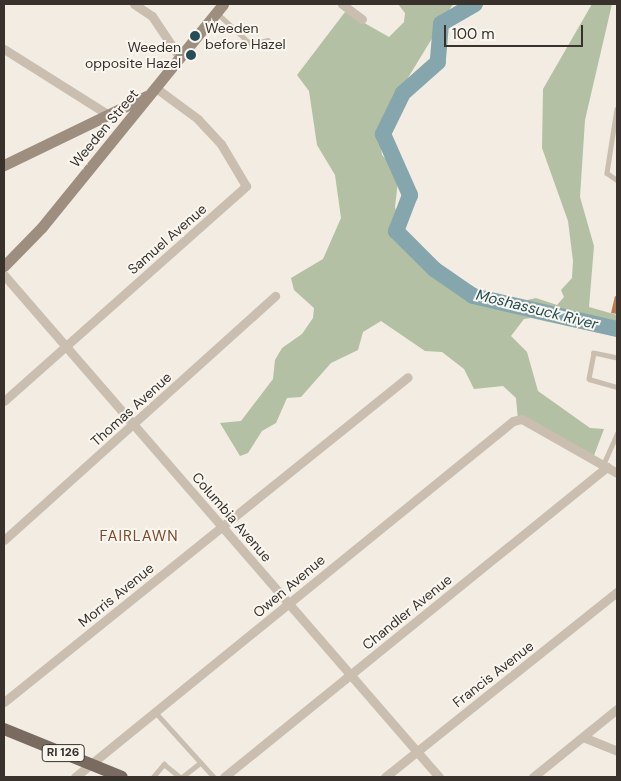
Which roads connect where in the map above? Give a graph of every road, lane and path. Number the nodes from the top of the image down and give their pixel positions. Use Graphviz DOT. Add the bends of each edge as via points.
graph roads {
  1 [pos="134,4"];
  2 [pos="342,4"];
  3 [pos="220,8"];
  4 [pos="362,19"];
  5 [pos="268,40"];
  6 [pos="4,49"];
  7 [pos="180,58"];
  8 [pos="154,91"];
  9 [pos="617,109"];
  10 [pos="104,117"];
  11 [pos="119,133"];
  12 [pos="4,165"];
  13 [pos="617,180"];
  14 [pos="4,266"];
  15 [pos="4,275"];
  16 [pos="275,296"];
  17 [pos="65,346"];
  18 [pos="617,358"];
  19 [pos="408,377"];
  20 [pos="617,387"];
  21 [pos="4,401"];
  22 [pos="135,426"];
  23 [pos="617,433"];
  24 [pos="605,466"];
  25 [pos="617,473"];
  26 [pos="222,527"];
  27 [pos="4,540"];
  28 [pos="617,592"];
  29 [pos="290,603"];
  30 [pos="350,675"];
  31 [pos="4,702"];
  32 [pos="617,710"];
  33 [pos="157,714"];
  34 [pos="4,729"];
  35 [pos="583,737"];
  36 [pos="617,751"];
  37 [pos="417,752"];
  38 [pos="200,762"];
  39 [pos="91,764"];
  40 [pos="75,777"];
  41 [pos="122,777"];
  42 [pos="153,777"];
  43 [pos="181,777"];
  44 [pos="214,777"];
  45 [pos="224,777"];
  46 [pos="385,777"];
  47 [pos="439,777"];
  48 [pos="533,777"];
  1 -- 7 [label="street" via="152,16"];
  2 -- 4 [label="street"];
  3 -- 5 [label="lane" via="251,44"];
  3 -- 7 [label="main road, Weeden Street"];
  6 -- 10 [label="street"];
  7 -- 8 [label="main road, Weeden Street"];
  8 -- 10 [label="main road"];
  8 -- 11 [label="main road, Weeden Street"];
  8 -- 17 [label="street, Samuel Avenue" via="198,119 221,144 246,186"];
  9 -- 13 [label="lane" via="607,173"];
  10 -- 11 [label="main road"];
  10 -- 12 [label="main road"];
  11 -- 14 [label="main road, Weeden Street"];
  15 -- 17 [label="street, Columbia Avenue"];
  16 -- 22 [label="street, Thomas Avenue"];
  17 -- 21 [label="street, Samuel Avenue"];
  17 -- 22 [label="street, Columbia Avenue"];
  18 -- 20 [label="lane" via="594,354 589,379"];
  19 -- 26 [label="street, Morris Avenue"];
  22 -- 26 [label="street, Columbia Avenue"];
  22 -- 27 [label="street, Thomas Avenue"];
  23 -- 24 [label="lane"];
  24 -- 25 [label="street"];
  24 -- 29 [label="street, Owen Avenue" via="522,420 514,422"];
  24 -- 30 [label="street, Chandler Avenue"];
  26 -- 29 [label="street, Columbia Avenue"];
  26 -- 31 [label="street, Morris Avenue"];
  28 -- 37 [label="street, Francis Avenue"];
  29 -- 30 [label="street, Columbia Avenue"];
  29 -- 33 [label="street, Owen Avenue"];
  30 -- 37 [label="street, Columbia Avenue"];
  30 -- 45 [label="street, Chandler Avenue"];
  32 -- 35 [label="street"];
  33 -- 38 [label="lane"];
  33 -- 39 [label="street, Owen Avenue"];
  34 -- 39 [label="main road, RI 126"];
  35 -- 36 [label="street"];
  35 -- 48 [label="street"];
  37 -- 46 [label="street, Francis Avenue"];
  37 -- 47 [label="street, Columbia Avenue"];
  38 -- 43 [label="lane"];
  38 -- 44 [label="lane"];
  39 -- 40 [label="street, Owen Avenue"];
  39 -- 41 [label="main road, RI 126"];
  42 -- 43 [label="lane" via="164,764"];
}
